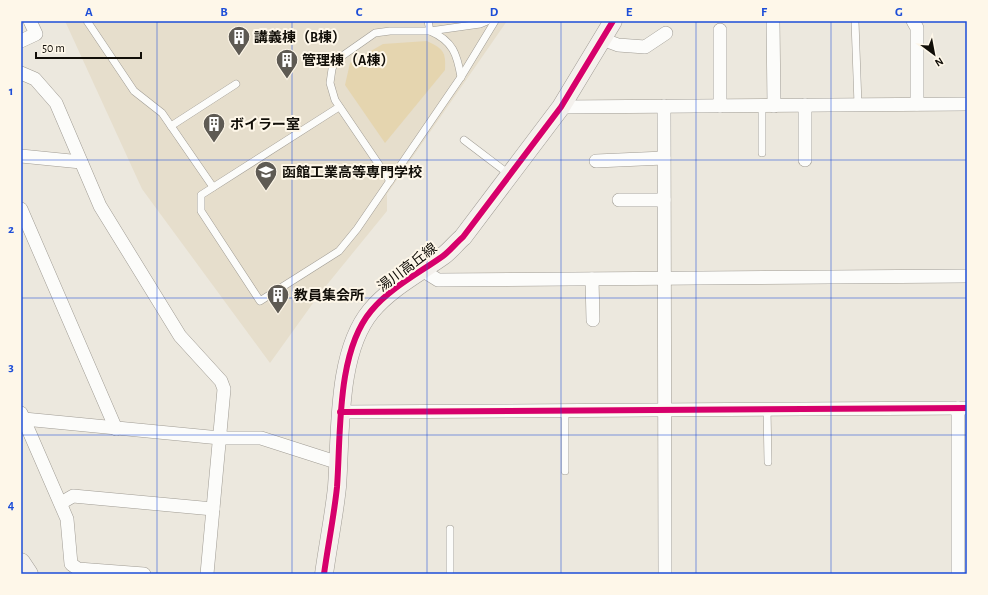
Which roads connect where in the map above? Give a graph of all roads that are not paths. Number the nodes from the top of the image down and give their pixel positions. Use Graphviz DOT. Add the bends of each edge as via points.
graph roads {
  1 [pos="30,21"];
  2 [pos="87,21"];
  3 [pos="428,21"];
  4 [pos="487,21"];
  5 [pos="495,21"];
  6 [pos="613,21"];
  7 [pos="773,21"];
  8 [pos="855,21"];
  9 [pos="913,21"];
  10 [pos="720,30"];
  11 [pos="430,31"];
  12 [pos="666,33"];
  13 [pos="602,39"];
  14 [pos="21,41"];
  15 [pos="21,73"];
  16 [pos="461,77"];
  17 [pos="236,84"];
  18 [pos="916,104"];
  19 [pos="967,104"];
  20 [pos="805,105"];
  21 [pos="858,105"];
  22 [pos="339,106"];
  23 [pos="664,106"];
  24 [pos="720,106"];
  25 [pos="768,106"];
  26 [pos="561,107"];
  27 [pos="171,126"];
  28 [pos="464,140"];
  29 [pos="762,153"];
  30 [pos="21,156"];
  31 [pos="664,158"];
  32 [pos="805,160"];
  33 [pos="596,161"];
  34 [pos="81,162"];
  35 [pos="510,175"];
  36 [pos="390,181"];
  37 [pos="213,187"];
  38 [pos="619,200"];
  39 [pos="664,200"];
  40 [pos="21,209"];
  41 [pos="422,270"];
  42 [pos="967,276"];
  43 [pos="664,278"];
  44 [pos="592,279"];
  45 [pos="593,320"];
  46 [pos="962,408"];
  47 [pos="767,409"];
  48 [pos="565,410"];
  49 [pos="665,410"];
  50 [pos="340,412"];
  51 [pos="22,416"];
  52 [pos="116,429"];
  53 [pos="220,438"];
  54 [pos="768,462"];
  55 [pos="339,463"];
  56 [pos="565,471"];
  57 [pos="962,492"];
  58 [pos="61,504"];
  59 [pos="213,509"];
  60 [pos="450,529"];
  61 [pos="21,562"];
  62 [pos="29,574"];
  63 [pos="144,574"];
  64 [pos="207,574"];
  65 [pos="324,574"];
  66 [pos="450,574"];
  67 [pos="665,574"];
  68 [pos="958,574"];
  1 -- 14 [label="street" via="36,34"];
  2 -- 27 [label="lane" via="134,90 162,113"];
  3 -- 11 [label="lane"];
  4 -- 11 [label="lane"];
  5 -- 16 [label="lane"];
  6 -- 13 [label="street, 湯川高丘線"];
  7 -- 25 [label="street"];
  8 -- 21 [label="lane"];
  9 -- 18 [label="street" via="917,28"];
  10 -- 24 [label="street"];
  11 -- 16 [label="lane" via="441,36 451,47 458,61"];
  11 -- 22 [label="lane" via="375,33 341,55 335,61 330,83"];
  12 -- 13 [label="street" via="645,47 618,45"];
  13 -- 26 [label="street, 湯川高丘線"];
  15 -- 34 [label="street" via="35,79 56,103"];
  16 -- 36 [label="lane"];
  17 -- 27 [label="lane"];
  18 -- 19 [label="street"];
  18 -- 21 [label="street"];
  20 -- 21 [label="street"];
  20 -- 25 [label="street"];
  20 -- 32 [label="street"];
  22 -- 36 [label="lane"];
  22 -- 37 [label="lane"];
  23 -- 24 [label="street"];
  23 -- 26 [label="street"];
  23 -- 31 [label="street"];
  24 -- 25 [label="street"];
  25 -- 29 [label="lane"];
  26 -- 35 [label="street, 湯川高丘線"];
  27 -- 37 [label="lane"];
  28 -- 35 [label="lane"];
  30 -- 34 [label="street"];
  31 -- 33 [label="street"];
  31 -- 39 [label="street"];
  34 -- 53 [label="street" via="100,206 180,336 220,381 224,389"];
  35 -- 41 [label="street, 湯川高丘線" via="463,237 444,255"];
  36 -- 37 [label="lane" via="340,251 260,301 201,211 201,195"];
  38 -- 39 [label="street"];
  39 -- 43 [label="street"];
  40 -- 52 [label="street"];
  41 -- 44 [label="street" via="438,280"];
  41 -- 50 [label="street, 湯川高丘線" via="385,297 358,332 348,364"];
  42 -- 43 [label="street"];
  43 -- 44 [label="street"];
  43 -- 49 [label="street"];
  44 -- 45 [label="street"];
  46 -- 47 [label="street"];
  46 -- 57 [label="street"];
  47 -- 49 [label="street"];
  47 -- 54 [label="lane"];
  48 -- 49 [label="street"];
  48 -- 50 [label="street"];
  48 -- 56 [label="lane"];
  49 -- 67 [label="street"];
  50 -- 55 [label="street, 湯川高丘線"];
  51 -- 52 [label="street"];
  51 -- 58 [label="street"];
  52 -- 53 [label="street"];
  53 -- 55 [label="street" via="261,438"];
  53 -- 59 [label="street"];
  55 -- 65 [label="street, 湯川高丘線"];
  57 -- 68 [label="street"];
  58 -- 59 [label="street" via="73,496"];
  58 -- 63 [label="street" via="67,519 71,564 78,569"];
  59 -- 64 [label="street"];
  60 -- 66 [label="lane"];
  61 -- 62 [label="street"];
}
